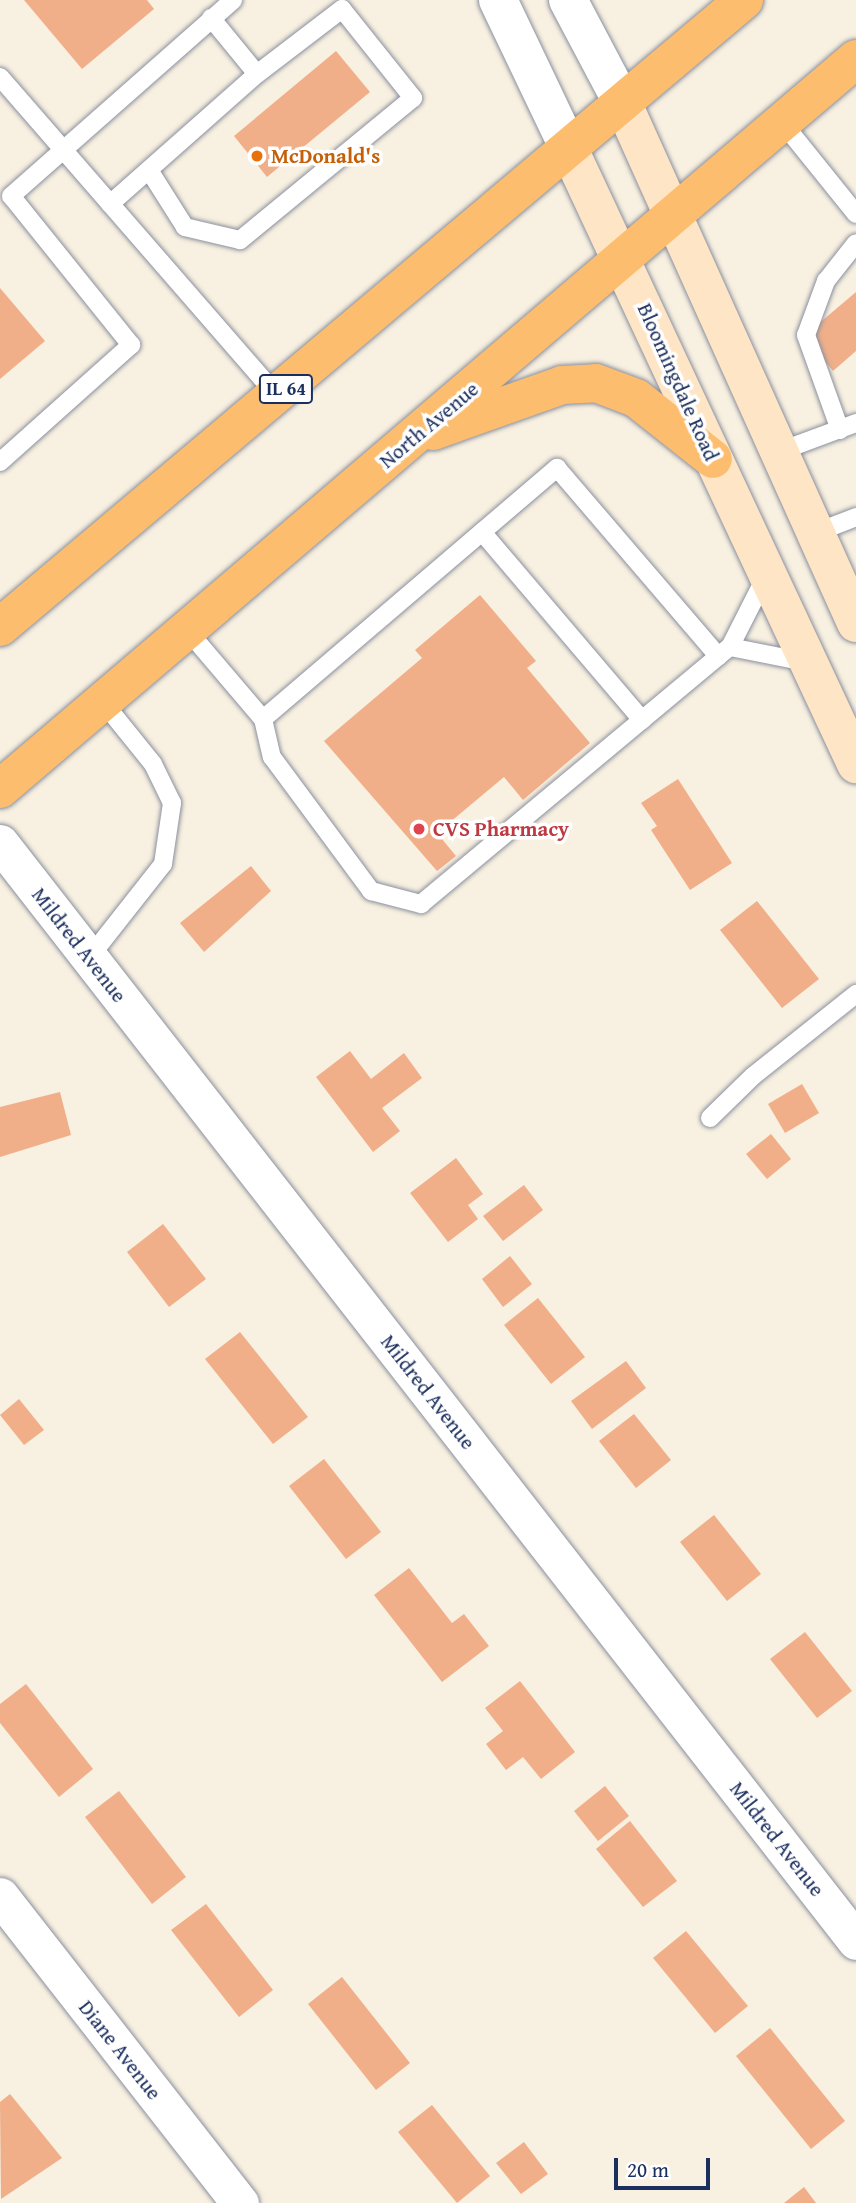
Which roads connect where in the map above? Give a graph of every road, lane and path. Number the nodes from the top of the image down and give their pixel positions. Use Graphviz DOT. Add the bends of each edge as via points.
graph roads {
  1 [pos="233,0"];
  2 [pos="498,0"];
  3 [pos="568,0"];
  4 [pos="744,0"];
  5 [pos="211,18"];
  6 [pos="856,59"];
  7 [pos="257,74"];
  8 [pos="0,77"];
  9 [pos="623,104"];
  10 [pos="782,122"];
  11 [pos="569,149"];
  12 [pos="63,150"];
  13 [pos="149,170"];
  14 [pos="6,190"];
  15 [pos="110,204"];
  16 [pos="856,214"];
  17 [pos="672,218"];
  18 [pos="856,243"];
  19 [pos="624,259"];
  20 [pos="277,396"];
  21 [pos="848,426"];
  22 [pos="415,437"];
  23 [pos="778,452"];
  24 [pos="713,459"];
  25 [pos="0,462"];
  26 [pos="856,517"];
  27 [pos="482,532"];
  28 [pos="815,533"];
  29 [pos="766,574"];
  30 [pos="856,623"];
  31 [pos="0,627"];
  32 [pos="188,631"];
  33 [pos="724,651"];
  34 [pos="806,662"];
  35 [pos="103,702"];
  36 [pos="263,719"];
  37 [pos="642,720"];
  38 [pos="856,764"];
  39 [pos="0,789"];
  40 [pos="0,843"];
  41 [pos="89,957"];
  42 [pos="856,994"];
  43 [pos="710,1118"];
  44 [pos="0,1896"];
  45 [pos="856,1941"];
  46 [pos="240,2203"];
  1 -- 5 [label="lane"];
  2 -- 11 [label="street, Bloomingdale Road"];
  3 -- 9 [label="street"];
  4 -- 9 [label="main road, IL 64"];
  5 -- 7 [label="lane"];
  5 -- 12 [label="lane"];
  6 -- 10 [label="main road, North Avenue"];
  7 -- 13 [label="lane"];
  7 -- 13 [label="lane" via="342,9 413,98 240,240 185,227"];
  8 -- 12 [label="lane"];
  9 -- 11 [label="main road, IL 64"];
  9 -- 17 [label="main road"];
  10 -- 16 [label="lane"];
  10 -- 17 [label="main road, North Avenue"];
  11 -- 19 [label="main road, Bloomingdale Road"];
  11 -- 20 [label="main road, IL 64"];
  12 -- 14 [label="lane"];
  12 -- 15 [label="lane"];
  13 -- 15 [label="lane"];
  14 -- 25 [label="lane" via="131,345"];
  15 -- 20 [label="lane"];
  17 -- 19 [label="main road, North Avenue"];
  17 -- 23 [label="main road"];
  18 -- 21 [label="lane" via="826,281 806,335"];
  19 -- 22 [label="main road, North Avenue"];
  19 -- 24 [label="main road, Bloomingdale Road"];
  20 -- 31 [label="main road, IL 64"];
  21 -- 23 [label="lane"];
  22 -- 24 [label="main road" via="562,385 596,383 636,398"];
  22 -- 32 [label="main road, North Avenue"];
  23 -- 28 [label="main road"];
  24 -- 29 [label="main road, Bloomingdale Road"];
  26 -- 28 [label="lane"];
  27 -- 33 [label="lane" via="557,468"];
  27 -- 36 [label="lane"];
  27 -- 37 [label="lane"];
  28 -- 30 [label="main road"];
  29 -- 33 [label="lane"];
  29 -- 34 [label="main road, Bloomingdale Road"];
  32 -- 35 [label="main road, North Avenue"];
  32 -- 36 [label="lane"];
  33 -- 34 [label="lane"];
  33 -- 37 [label="lane"];
  34 -- 38 [label="main road, Bloomingdale Road"];
  35 -- 39 [label="main road, North Avenue"];
  35 -- 41 [label="lane" via="153,764 172,803 163,864"];
  36 -- 37 [label="lane" via="272,757 371,891 421,904"];
  40 -- 41 [label="street, Mildred Avenue"];
  41 -- 45 [label="street, Mildred Avenue"];
  42 -- 43 [label="lane" via="753,1076"];
  44 -- 46 [label="street, Diane Avenue"];
}
